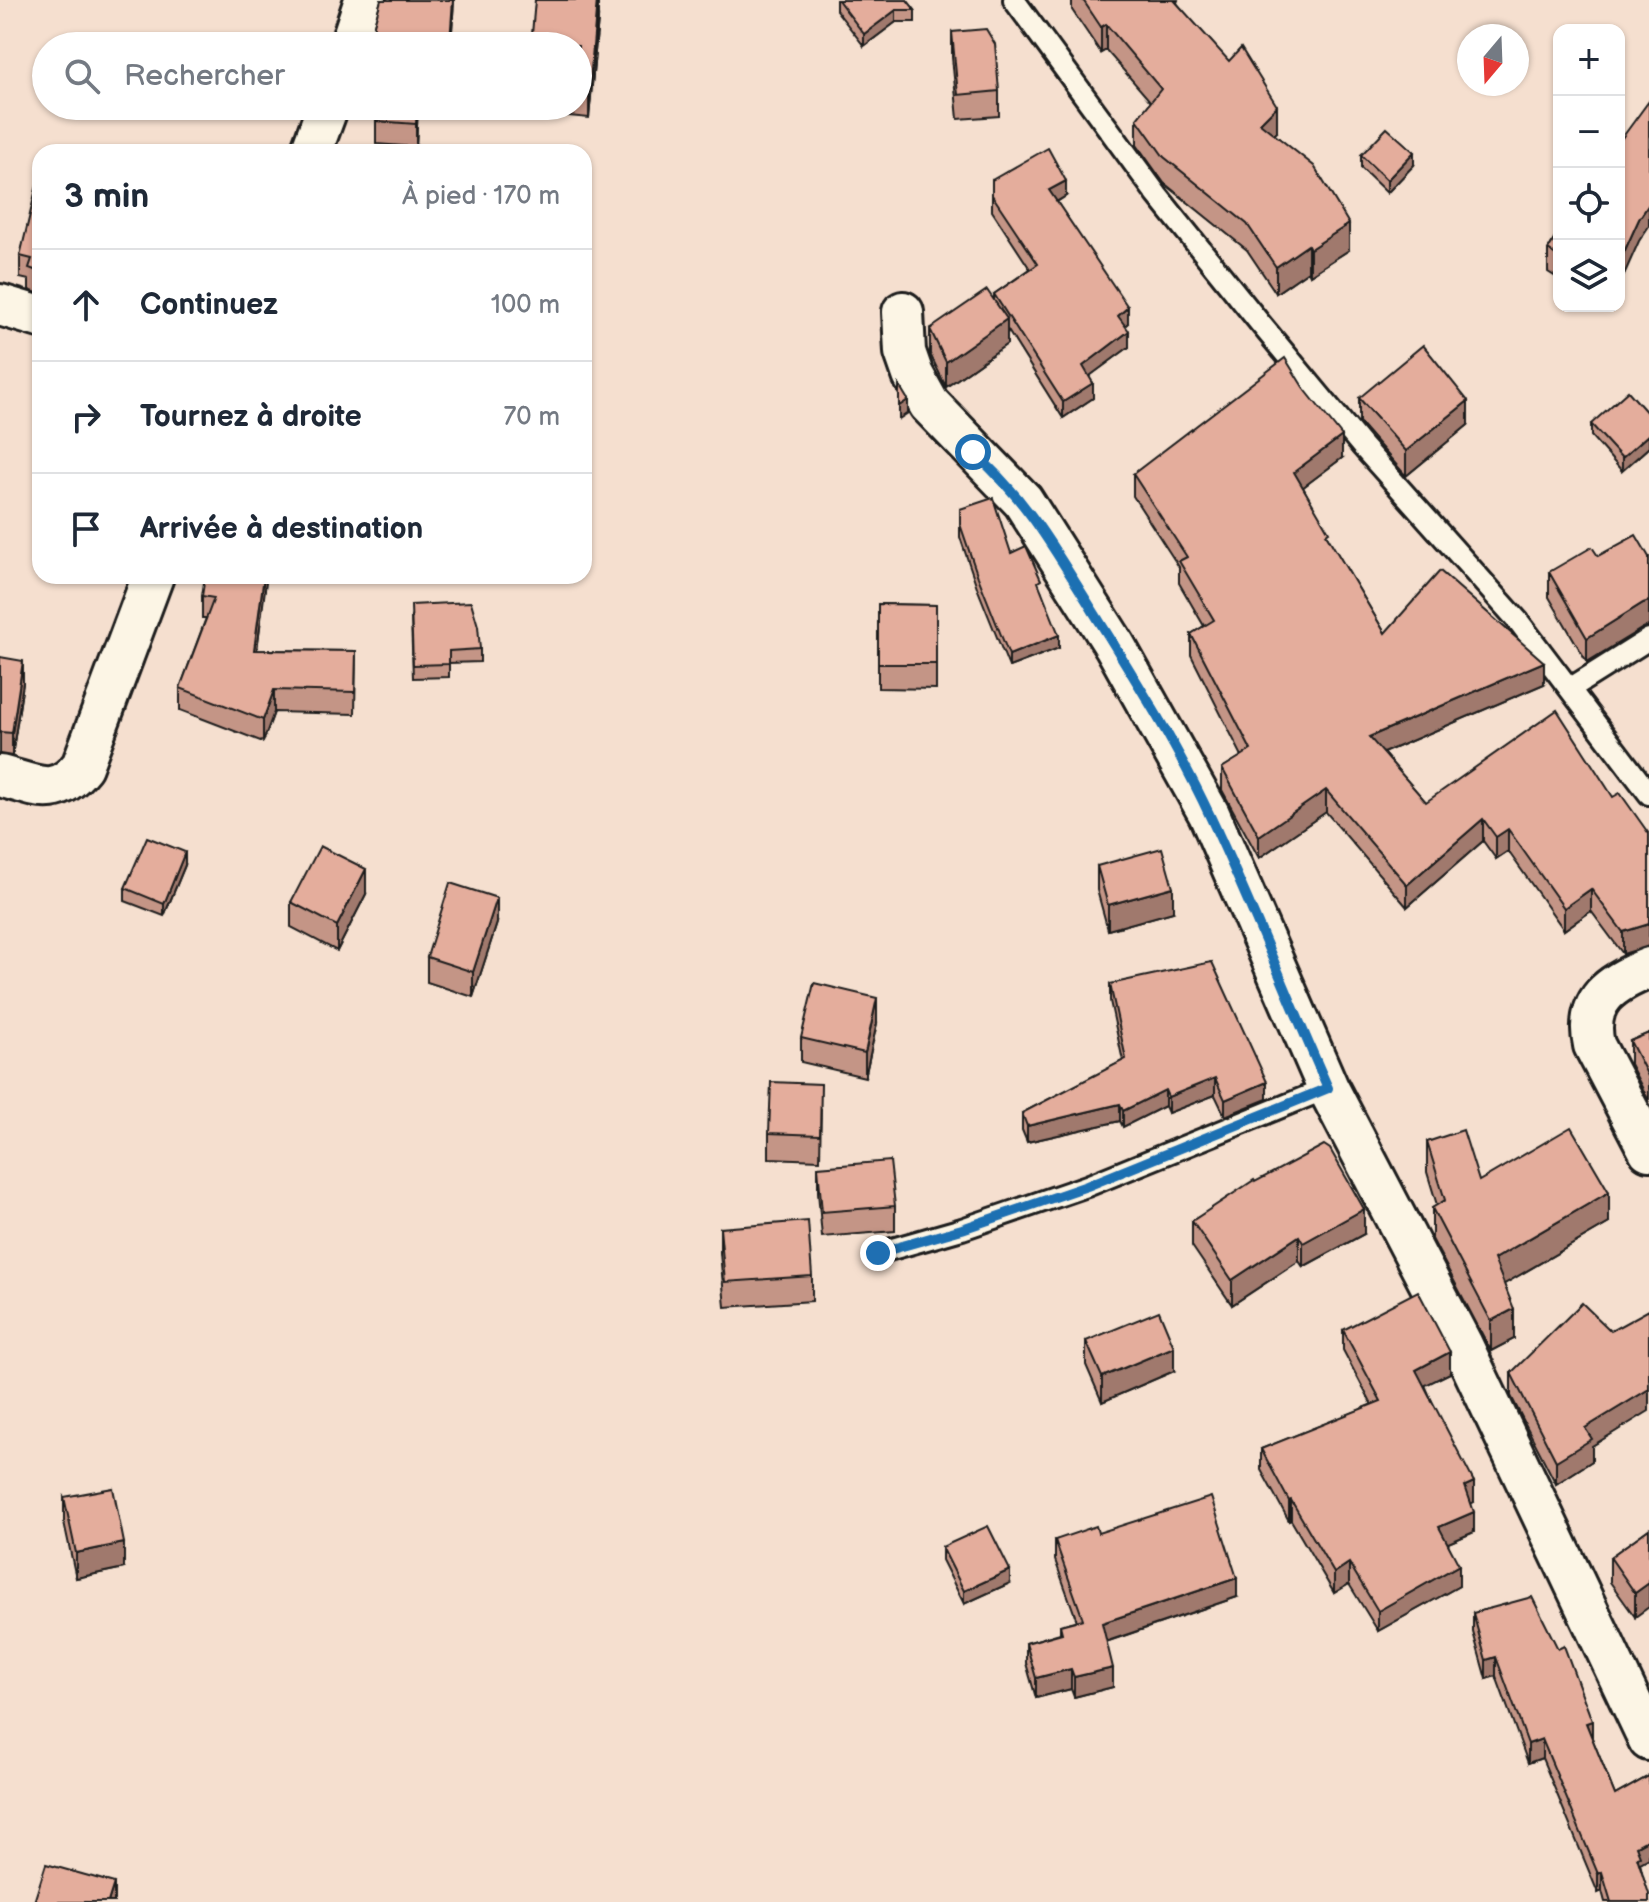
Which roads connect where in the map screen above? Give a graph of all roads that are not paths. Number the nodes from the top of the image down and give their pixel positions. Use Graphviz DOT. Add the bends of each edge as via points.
graph roads {
  1 [pos="365,0"];
  2 [pos="1014,0"];
  3 [pos="355,32"];
  4 [pos="323,120"];
  5 [pos="314,144"];
  6 [pos="0,305"];
  7 [pos="903,312"];
  8 [pos="32,315"];
  9 [pos="150,584"];
  10 [pos="1649,639"];
  11 [pos="1571,688"];
  12 [pos="0,776"];
  13 [pos="1649,794"];
  14 [pos="1649,968"];
  15 [pos="1328,1088"];
  16 [pos="1649,1150"];
  17 [pos="878,1253"];
  18 [pos="1649,1740"];
  1 -- 3 [label="street"];
  2 -- 11 [label="lane" via="1157,195 1259,322"];
  4 -- 5 [label="street"];
  6 -- 8 [label="street"];
  7 -- 15 [label="street" via="905,352 929,404 1023,501 1165,732 1209,814"];
  9 -- 12 [label="street" via="82,766 56,787"];
  10 -- 11 [label="lane"];
  11 -- 13 [label="lane"];
  14 -- 16 [label="street" via="1604,993 1590,1027 1594,1045"];
  15 -- 17 [label="lane" via="1087,1186"];
  15 -- 18 [label="street" via="1462,1345"];
}
